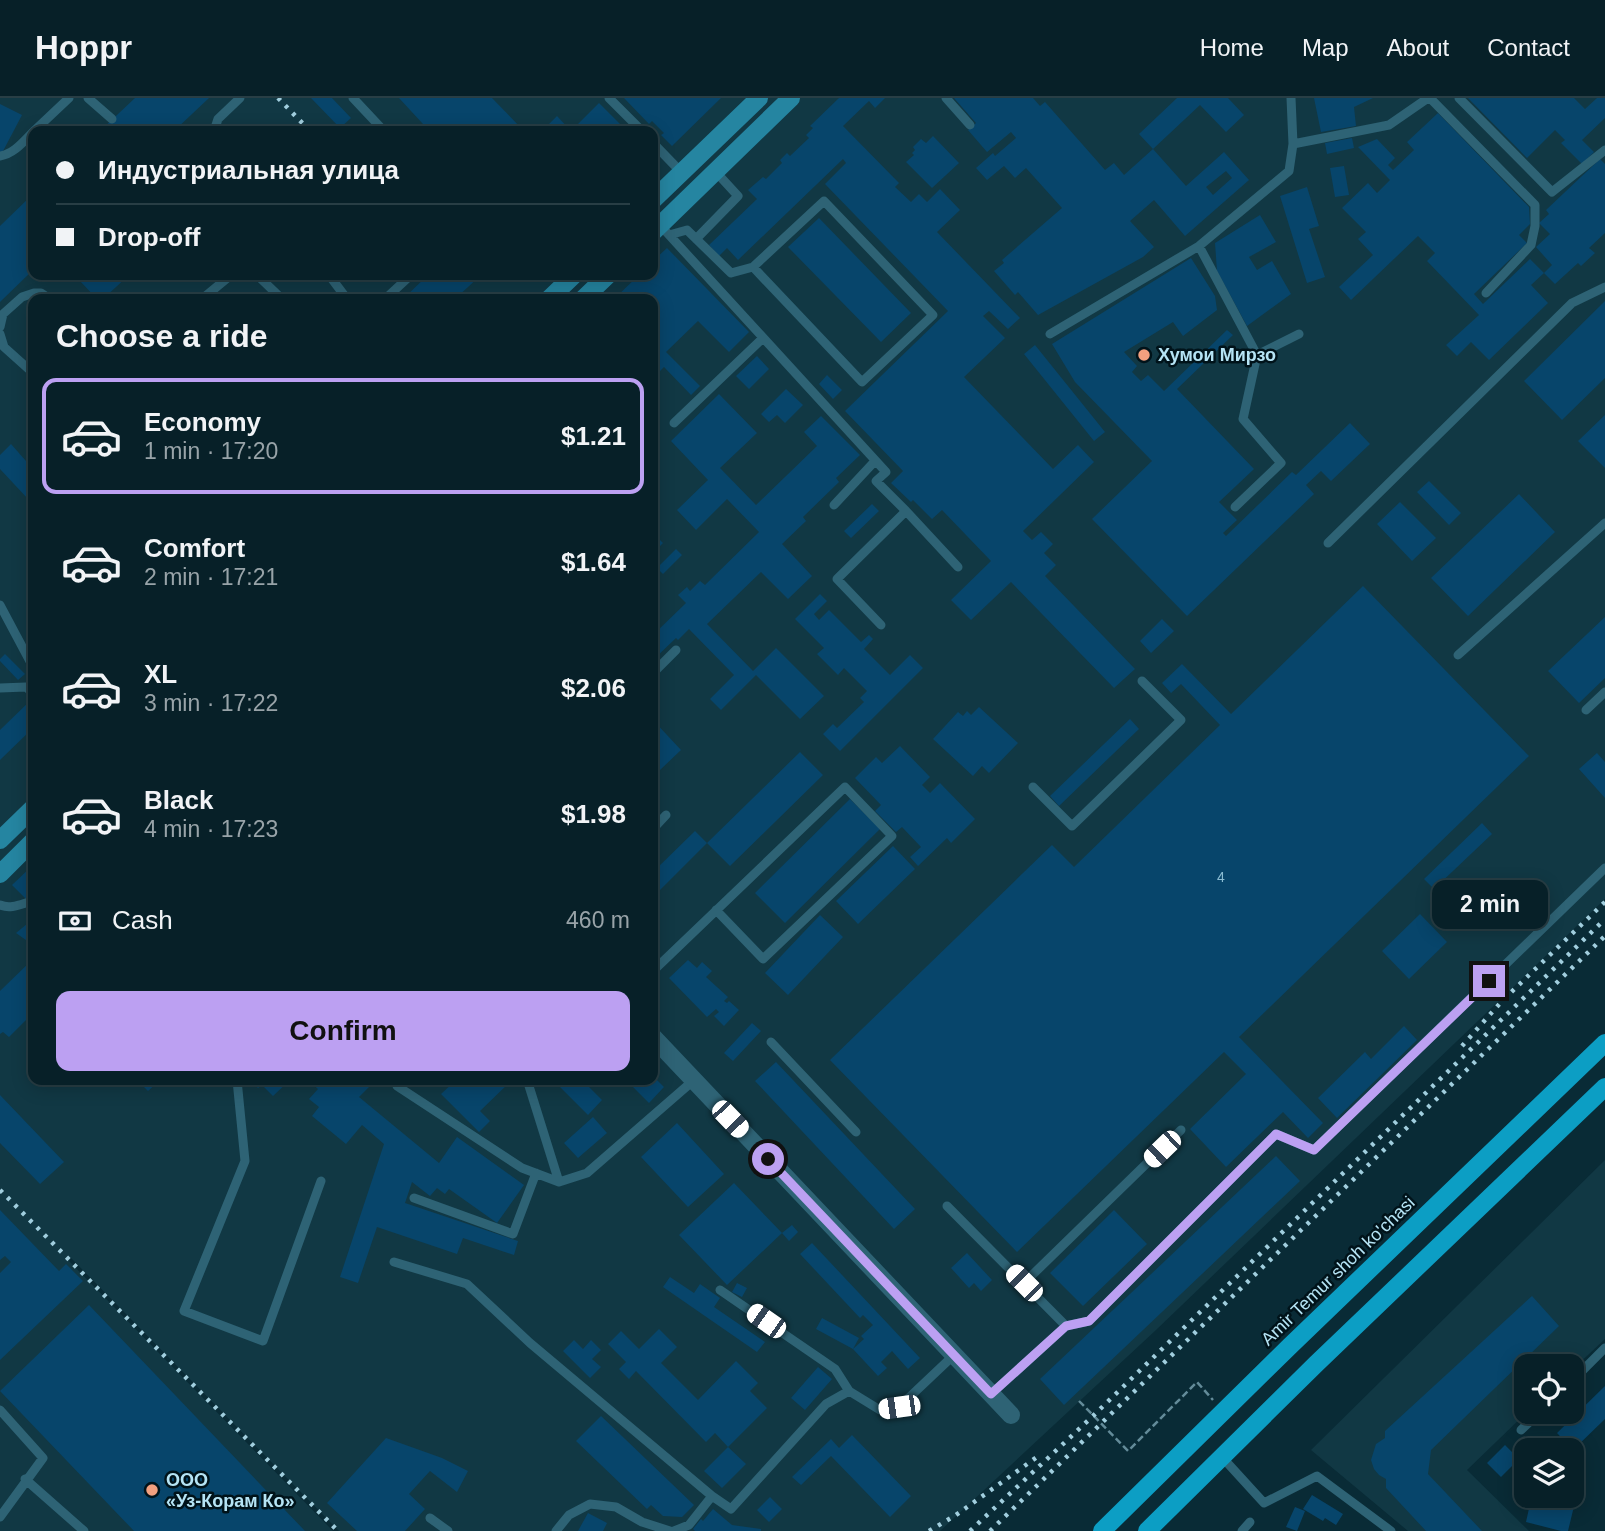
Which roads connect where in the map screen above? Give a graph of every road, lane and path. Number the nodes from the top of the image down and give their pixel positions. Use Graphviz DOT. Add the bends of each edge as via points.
graph roads {
  1 [pos="69,98"];
  2 [pos="88,98"];
  3 [pos="240,98"];
  4 [pos="353,98"];
  5 [pos="609,98"];
  6 [pos="759,98"];
  7 [pos="791,98"];
  8 [pos="946,98"];
  9 [pos="1291,98"];
  10 [pos="1429,98"];
  11 [pos="1459,98"];
  12 [pos="112,119"];
  13 [pos="970,125"];
  14 [pos="38,126"];
  15 [pos="216,126"];
  16 [pos="379,126"];
  17 [pos="637,126"];
  18 [pos="28,136"];
  19 [pos="1293,144"];
  20 [pos="658,148"];
  21 [pos="1605,150"];
  22 [pos="0,156"];
  23 [pos="715,171"];
  24 [pos="681,172"];
  25 [pos="658,195"];
  26 [pos="660,231"];
  27 [pos="696,239"];
  28 [pos="1199,246"];
  29 [pos="753,267"];
  30 [pos="224,280"];
  31 [pos="262,280"];
  32 [pos="406,280"];
  33 [pos="569,280"];
  34 [pos="603,280"];
  35 [pos="1605,287"];
  36 [pos="1486,293"];
  37 [pos="208,294"];
  38 [pos="277,294"];
  39 [pos="390,294"];
  40 [pos="554,294"];
  41 [pos="588,294"];
  42 [pos="28,295"];
  43 [pos="0,327"];
  44 [pos="0,334"];
  45 [pos="1050,334"];
  46 [pos="1299,334"];
  47 [pos="763,338"];
  48 [pos="1257,355"];
  49 [pos="28,369"];
  50 [pos="674,423"];
  51 [pos="876,461"];
  52 [pos="834,505"];
  53 [pos="1235,507"];
  54 [pos="906,511"];
  55 [pos="1605,523"];
  56 [pos="1328,543"];
  57 [pos="958,567"];
  58 [pos="0,605"];
  59 [pos="4,619"];
  60 [pos="881,625"];
  61 [pos="676,650"];
  62 [pos="1458,655"];
  63 [pos="28,659"];
  64 [pos="658,668"];
  65 [pos="1142,681"];
  66 [pos="0,688"];
  67 [pos="28,689"];
  68 [pos="1605,692"];
  69 [pos="1586,710"];
  70 [pos="1033,787"];
  71 [pos="28,813"];
  72 [pos="666,815"];
  73 [pos="658,824"];
  74 [pos="0,840"];
  75 [pos="28,846"];
  76 [pos="1605,869"];
  77 [pos="0,874"];
  78 [pos="28,902"];
  79 [pos="0,905"];
  80 [pos="716,910"];
  81 [pos="658,966"];
  82 [pos="658,1042"];
  83 [pos="771,1042"];
  84 [pos="1605,1044"];
  85 [pos="694,1080"];
  86 [pos="237,1085"];
  87 [pos="397,1086"];
  88 [pos="529,1086"];
  89 [pos="1605,1087"];
  90 [pos="1181,1130"];
  91 [pos="856,1132"];
  92 [pos="536,1173"];
  93 [pos="321,1181"];
  94 [pos="559,1182"];
  95 [pos="414,1198"];
  96 [pos="947,1206"];
  97 [pos="394,1262"];
  98 [pos="1024,1283"];
  99 [pos="720,1290"];
  100 [pos="1066,1326"];
  101 [pos="1605,1348"];
  102 [pos="954,1355"];
  103 [pos="1584,1369"];
  104 [pos="849,1391"];
  105 [pos="991,1394"];
  106 [pos="1079,1401"];
  107 [pos="0,1409"];
  108 [pos="1224,1411"];
  109 [pos="1011,1415"];
  110 [pos="1527,1424"];
  111 [pos="1521,1430"];
  112 [pos="1222,1457"];
  113 [pos="25,1479"];
  114 [pos="712,1496"];
  115 [pos="0,1517"];
  116 [pos="430,1518"];
  117 [pos="1250,1522"];
  118 [pos="84,1531"];
  119 [pos="448,1531"];
  120 [pos="556,1531"];
  121 [pos="672,1531"];
  122 [pos="1102,1531"];
  123 [pos="1147,1531"];
  124 [pos="1242,1531"];
  125 [pos="1391,1531"];
  1 -- 14 [label="lane"];
  2 -- 12 [label="lane"];
  3 -- 15 [label="lane"];
  4 -- 16 [label="lane"];
  5 -- 17 [label="lane"];
  6 -- 24 [label="main road"];
  7 -- 23 [label="main road"];
  8 -- 13 [label="lane"];
  9 -- 19 [label="lane"];
  10 -- 19 [label="lane" via="1389,125"];
  10 -- 36 [label="lane" via="1535,205 1531,245"];
  11 -- 21 [label="lane" via="1552,192"];
  18 -- 22 [label="lane" via="12,152"];
  19 -- 28 [label="lane" via="1289,171"];
  20 -- 24 [label="lane"];
  23 -- 26 [label="main road"];
  23 -- 27 [label="lane" via="738,196"];
  24 -- 25 [label="main road"];
  26 -- 27 [label="lane" via="687,230"];
  26 -- 47 [label="lane"];
  27 -- 29 [label="lane" via="731,273"];
  28 -- 45 [label="lane"];
  28 -- 48 [label="lane"];
  29 -- 29 [label="lane" via="824,201 933,315 862,382"];
  30 -- 37 [label="lane"];
  31 -- 38 [label="lane"];
  32 -- 39 [label="lane"];
  33 -- 40 [label="main road"];
  34 -- 41 [label="main road"];
  35 -- 56 [label="lane" via="1572,303"];
  42 -- 43 [label="lane" via="3,314"];
  44 -- 49 [label="lane" via="4,347"];
  46 -- 48 [label="lane"];
  47 -- 50 [label="lane"];
  47 -- 51 [label="lane"];
  48 -- 53 [label="lane" via="1243,419 1281,463"];
  51 -- 52 [label="lane"];
  51 -- 54 [label="lane" via="886,472 876,481"];
  54 -- 57 [label="lane"];
  54 -- 60 [label="lane" via="837,579"];
  55 -- 62 [label="lane"];
  58 -- 59 [label="lane"];
  59 -- 63 [label="lane"];
  61 -- 64 [label="lane"];
  65 -- 70 [label="lane" via="1181,720 1072,826"];
  66 -- 67 [label="lane"];
  68 -- 69 [label="lane"];
  71 -- 74 [label="main road"];
  72 -- 73 [label="lane"];
  75 -- 77 [label="main road"];
  76 -- 100 [label="lane" via="1314,1150 1276,1134 1089,1321"];
  78 -- 79 [label="lane"];
  80 -- 80 [label="lane" via="845,787 892,836 764,959"];
  80 -- 81 [label="lane"];
  82 -- 85 [label="street"];
  83 -- 91 [label="lane"];
  84 -- 108 [label="main road, Amir Temur shoh ko'chasi"];
  85 -- 94 [label="lane" via="587,1173"];
  85 -- 102 [label="street"];
  86 -- 93 [label="lane" via="245,1161 184,1311 263,1341"];
  87 -- 92 [label="lane"];
  88 -- 94 [label="lane"];
  89 -- 112 [label="main road"];
  90 -- 98 [label="lane"];
  92 -- 94 [label="lane"];
  92 -- 95 [label="lane" via="513,1234"];
  96 -- 98 [label="lane"];
  97 -- 114 [label="lane" via="467,1284"];
  98 -- 100 [label="lane"];
  99 -- 104 [label="lane" via="835,1369"];
  100 -- 105 [label="lane"];
  101 -- 103 [label="lane"];
  102 -- 104 [label="lane" via="899,1407 880,1410"];
  102 -- 105 [label="street"];
  104 -- 114 [label="lane" via="826,1404 731,1509"];
  105 -- 109 [label="street"];
  106 -- 108 [label="path" via="1128,1451 1197,1382"];
  107 -- 113 [label="lane" via="43,1458"];
  108 -- 122 [label="main road, Amir Temur shoh ko'chasi"];
  110 -- 111 [label="lane"];
  112 -- 123 [label="main road"];
  112 -- 125 [label="lane" via="1264,1503 1317,1476"];
  113 -- 115 [label="lane"];
  113 -- 118 [label="lane"];
  114 -- 121 [label="lane" via="689,1525"];
  116 -- 119 [label="lane"];
  117 -- 124 [label="lane"];
  120 -- 121 [label="lane" via="569,1515 590,1504 616,1507 642,1522"];
}
